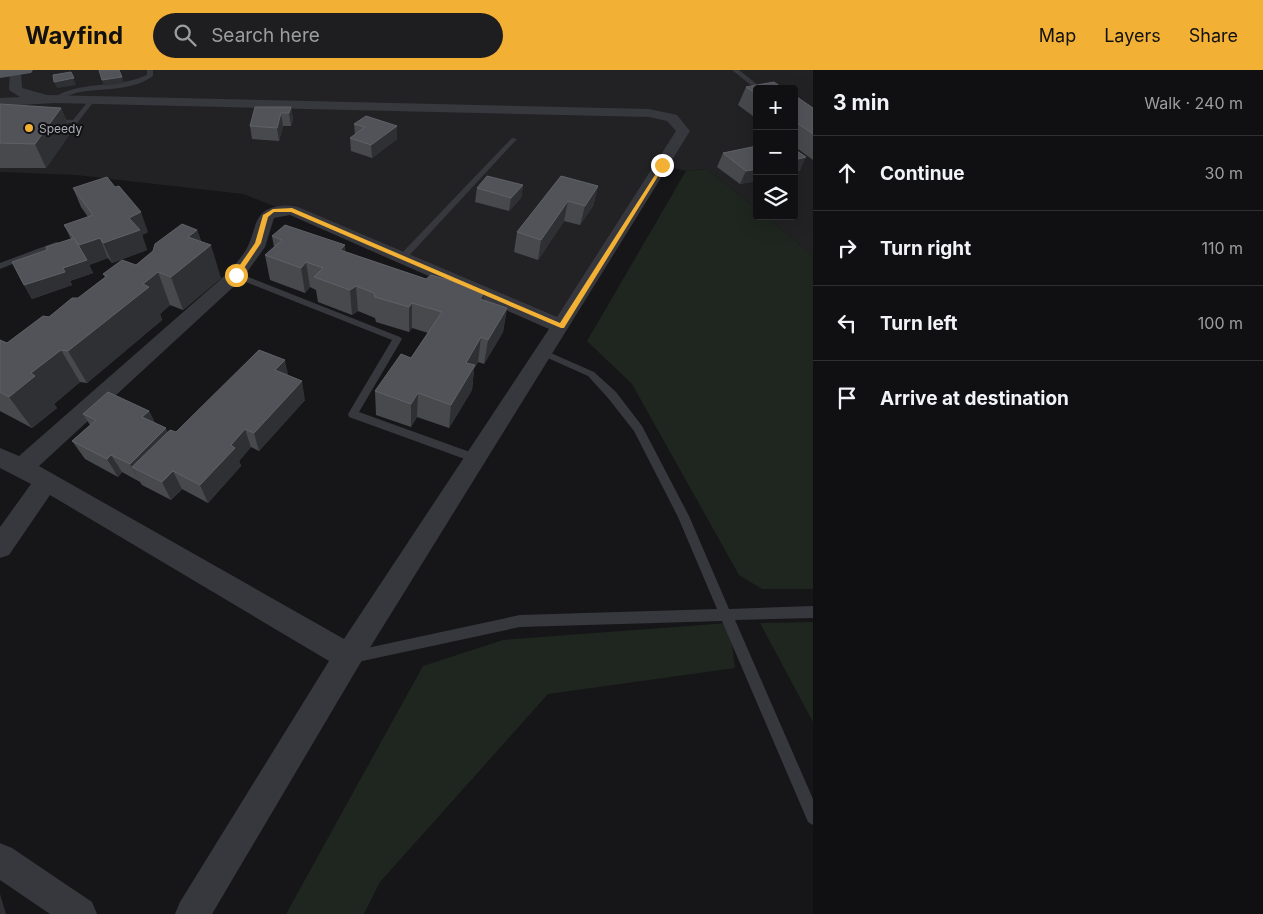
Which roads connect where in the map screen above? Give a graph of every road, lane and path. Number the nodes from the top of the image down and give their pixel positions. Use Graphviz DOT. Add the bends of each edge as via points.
graph roads {
  1 [pos="150,70"];
  2 [pos="735,70"];
  3 [pos="21,71"];
  4 [pos="0,74"];
  5 [pos="755,85"];
  6 [pos="55,99"];
  7 [pos="92,100"];
  8 [pos="0,102"];
  9 [pos="44,121"];
  10 [pos="514,139"];
  11 [pos="66,241"];
  12 [pos="403,257"];
  13 [pos="0,266"];
  14 [pos="236,275"];
  15 [pos="561,326"];
  16 [pos="544,353"];
  17 [pos="477,460"];
  18 [pos="11,462"];
  19 [pos="46,481"];
  20 [pos="0,547"];
  21 [pos="813,612"];
  22 [pos="726,615"];
  23 [pos="348,657"];
  24 [pos="813,817"];
  25 [pos="0,860"];
  26 [pos="80,914"];
  27 [pos="192,914"];
  1 -- 6 [label="lane" via="150,76 142,81 72,92"];
  2 -- 5 [label="lane"];
  3 -- 4 [label="main road"];
  3 -- 6 [label="street" via="16,90 29,96"];
  6 -- 7 [label="street"];
  6 -- 8 [label="street"];
  7 -- 9 [label="lane" via="75,122"];
  7 -- 15 [label="street" via="648,112 672,118 683,131"];
  10 -- 12 [label="lane"];
  11 -- 13 [label="lane"];
  12 -- 14 [label="street" via="292,210 273,211 265,216 258,243"];
  12 -- 15 [label="street"];
  14 -- 17 [label="lane" via="397,340 353,414"];
  14 -- 18 [label="street"];
  15 -- 16 [label="street"];
  16 -- 17 [label="street"];
  16 -- 22 [label="lane" via="591,374 612,395 638,430 684,516"];
  17 -- 23 [label="street"];
  18 -- 19 [label="street"];
  19 -- 20 [label="street"];
  19 -- 23 [label="street"];
  21 -- 22 [label="lane"];
  22 -- 23 [label="lane" via="520,621"];
  22 -- 24 [label="lane"];
  23 -- 27 [label="street"];
  25 -- 26 [label="street"];
}
